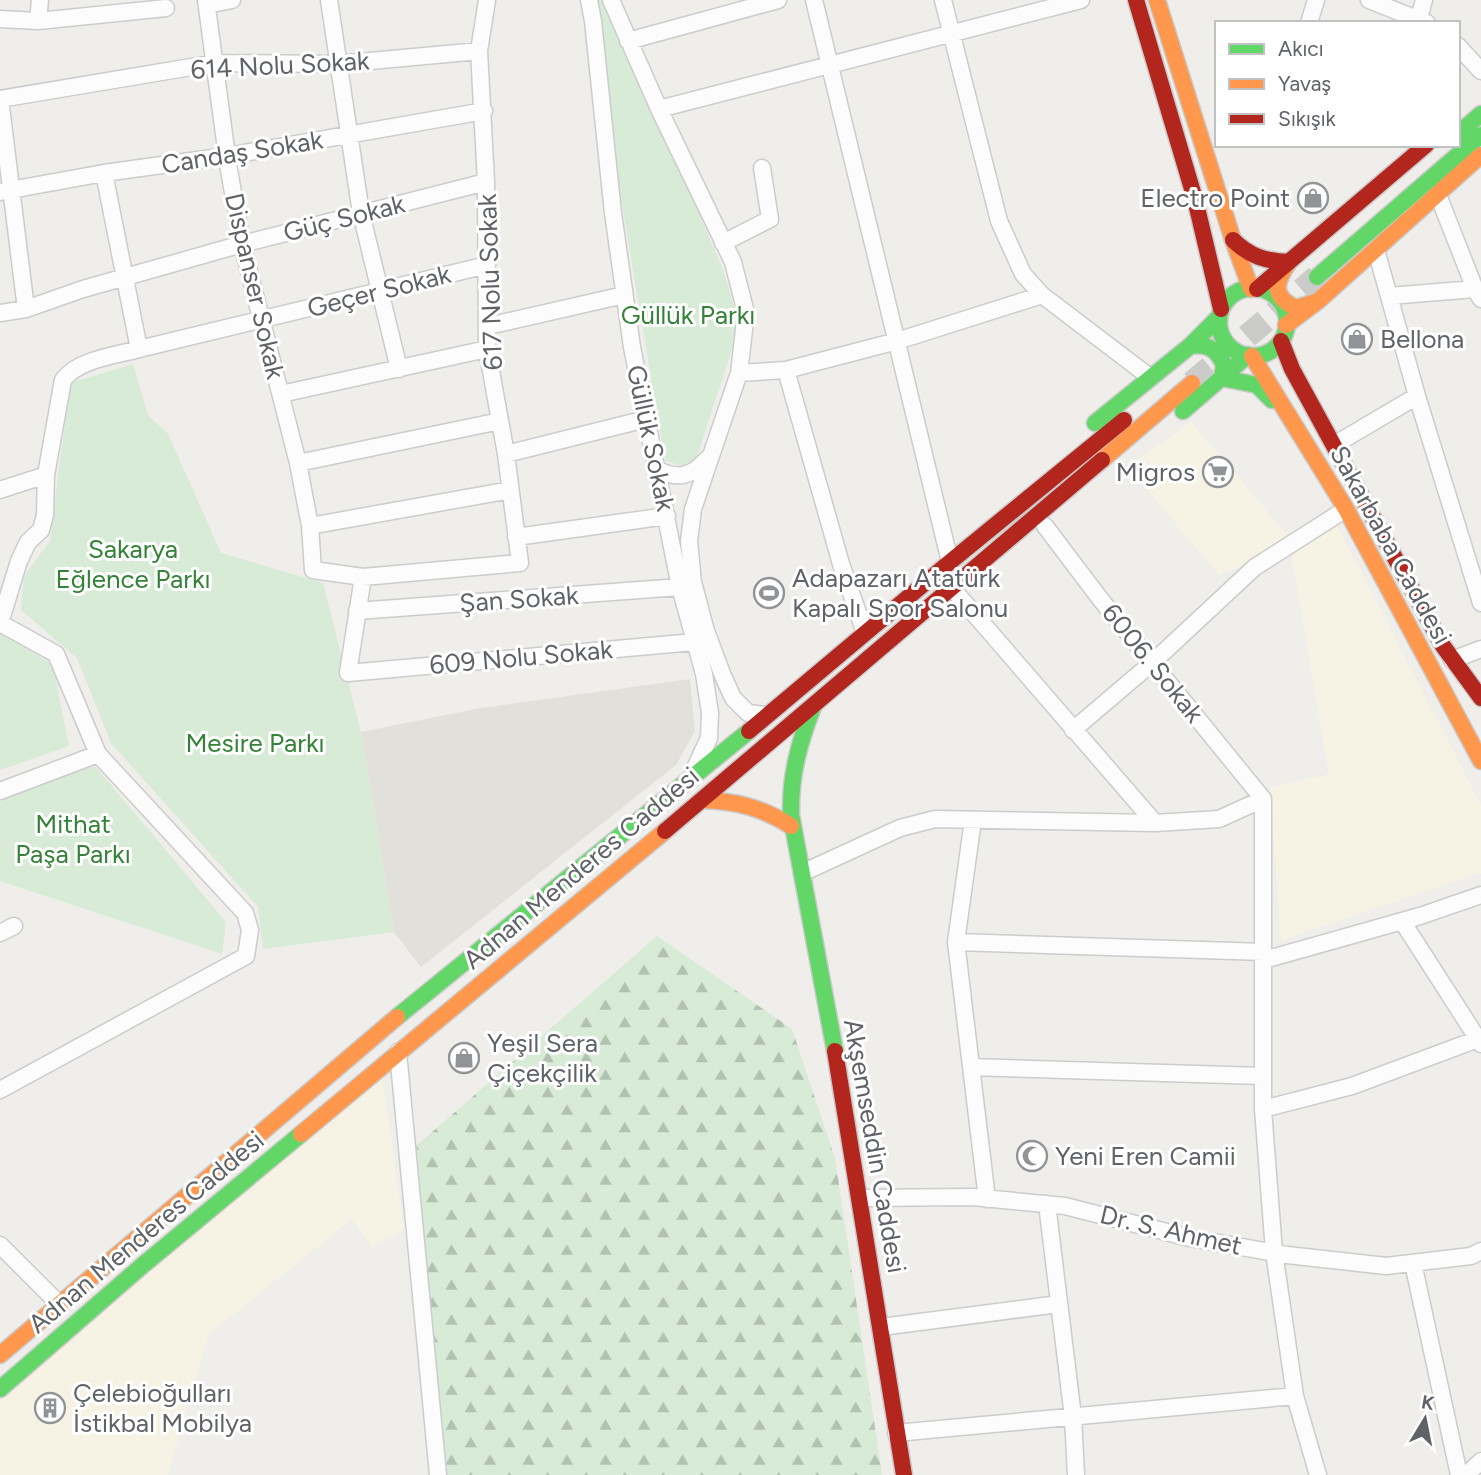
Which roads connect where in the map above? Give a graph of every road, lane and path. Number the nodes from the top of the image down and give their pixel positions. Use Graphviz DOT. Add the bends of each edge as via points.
graph roads {
  1 [pos="40,0"];
  2 [pos="232,0"];
  3 [pos="329,0"];
  4 [pos="487,0"];
  5 [pos="589,0"];
  6 [pos="611,0"];
  7 [pos="778,0"];
  8 [pos="814,0"];
  9 [pos="943,0"];
  10 [pos="1081,0"];
  11 [pos="1136,0"];
  12 [pos="1157,0"];
  13 [pos="1316,0"];
  14 [pos="1369,0"];
  15 [pos="1424,0"];
  16 [pos="206,2"];
  17 [pos="737,6"];
  18 [pos="166,8"];
  19 [pos="0,19"];
  20 [pos="38,21"];
  21 [pos="1310,21"];
  22 [pos="1423,21"];
  23 [pos="952,34"];
  24 [pos="628,41"];
  25 [pos="1460,48"];
  26 [pos="478,51"];
  27 [pos="215,64"];
  28 [pos="338,64"];
  29 [pos="830,66"];
  30 [pos="1481,71"];
  31 [pos="0,99"];
  32 [pos="1481,104"];
  33 [pos="659,110"];
  34 [pos="484,111"];
  35 [pos="1481,114"];
  36 [pos="1460,119"];
  37 [pos="1460,132"];
  38 [pos="349,135"];
  39 [pos="1481,135"];
  40 [pos="1424,147"];
  41 [pos="1444,147"];
  42 [pos="1481,155"];
  43 [pos="227,156"];
  44 [pos="762,168"];
  45 [pos="104,173"];
  46 [pos="486,182"];
  47 [pos="5,192"];
  48 [pos="1438,195"];
  49 [pos="362,213"];
  50 [pos="1233,240"];
  51 [pos="723,243"];
  52 [pos="242,244"];
  53 [pos="1376,250"];
  54 [pos="1289,262"];
  55 [pos="487,265"];
  56 [pos="124,277"];
  57 [pos="1254,289"];
  58 [pos="380,291"];
  59 [pos="1478,294"];
  60 [pos="624,295"];
  61 [pos="1042,295"];
  62 [pos="1389,296"];
  63 [pos="1318,301"];
  64 [pos="26,309"];
  65 [pos="0,313"];
  66 [pos="1220,313"];
  67 [pos="261,320"];
  68 [pos="1286,325"];
  69 [pos="488,326"];
  70 [pos="897,341"];
  71 [pos="1281,341"];
  72 [pos="1191,346"];
  73 [pos="139,349"];
  74 [pos="487,349"];
  75 [pos="1250,356"];
  76 [pos="399,369"];
  77 [pos="786,370"];
  78 [pos="739,373"];
  79 [pos="1151,378"];
  80 [pos="1222,378"];
  81 [pos="281,394"];
  82 [pos="1417,396"];
  83 [pos="1291,418"];
  84 [pos="646,419"];
  85 [pos="500,421"];
  86 [pos="1334,445"];
  87 [pos="506,454"];
  88 [pos="711,455"];
  89 [pos="298,463"];
  90 [pos="658,470"];
  91 [pos="46,475"];
  92 [pos="0,490"];
  93 [pos="510,490"];
  94 [pos="1346,509"];
  95 [pos="667,516"];
  96 [pos="310,526"];
  97 [pos="1045,526"];
  98 [pos="516,537"];
  99 [pos="953,559"];
  100 [pos="974,568"];
  101 [pos="363,577"];
  102 [pos="680,587"];
  103 [pos="951,587"];
  104 [pos="1481,603"];
  105 [pos="358,611"];
  106 [pos="0,623"];
  107 [pos="865,634"];
  108 [pos="694,642"];
  109 [pos="1481,649"];
  110 [pos="1452,660"];
  111 [pos="1153,662"];
  112 [pos="1481,698"];
  113 [pos="813,707"];
  114 [pos="766,715"];
  115 [pos="1073,730"];
  116 [pos="98,754"];
  117 [pos="1481,761"];
  118 [pos="686,785"];
  119 [pos="0,792"];
  120 [pos="1263,799"];
  121 [pos="703,800"];
  122 [pos="973,820"];
  123 [pos="1155,822"];
  124 [pos="791,826"];
  125 [pos="802,873"];
  126 [pos="1481,895"];
  127 [pos="1402,920"];
  128 [pos="956,942"];
  129 [pos="1264,956"];
  130 [pos="1480,1042"];
  131 [pos="398,1052"];
  132 [pos="971,1067"];
  133 [pos="1262,1076"];
  134 [pos="0,1090"];
  135 [pos="1263,1110"];
  136 [pos="860,1198"];
  137 [pos="987,1199"];
  138 [pos="1048,1204"];
  139 [pos="0,1245"];
  140 [pos="1481,1251"];
  141 [pos="1274,1252"];
  142 [pos="1413,1263"];
  143 [pos="1059,1304"];
  144 [pos="60,1305"];
  145 [pos="881,1328"];
  146 [pos="0,1355"];
  147 [pos="0,1389"];
  148 [pos="1295,1396"];
  149 [pos="1073,1417"];
  150 [pos="896,1433"];
  151 [pos="1481,1461"];
  152 [pos="438,1475"];
  153 [pos="904,1475"];
  154 [pos="1076,1475"];
  155 [pos="1318,1475"];
  156 [pos="1459,1475"];
  157 [pos="1466,1475"];
  1 -- 20 [label="street"];
  2 -- 16 [label="street"];
  3 -- 28 [label="street"];
  4 -- 26 [label="street, 617 Nolu Sokak"];
  5 -- 60 [label="street, Güllük Sokak"];
  6 -- 24 [label="street, Güllük Sokak"];
  7 -- 17 [label="street"];
  8 -- 29 [label="street"];
  9 -- 23 [label="street"];
  10 -- 23 [label="street"];
  11 -- 66 [label="main road" via="1195,199"];
  12 -- 50 [label="main road"];
  13 -- 21 [label="street"];
  14 -- 22 [label="street"];
  15 -- 22 [label="street"];
  16 -- 27 [label="street, Dispanser Sokak"];
  17 -- 24 [label="street"];
  18 -- 20 [label="street"];
  19 -- 20 [label="street"];
  23 -- 29 [label="street"];
  23 -- 61 [label="street" via="999,221 1023,274"];
  24 -- 33 [label="street, Güllük Sokak"];
  25 -- 30 [label="street"];
  26 -- 28 [label="street, 614 Nolu Sokak"];
  26 -- 34 [label="street, 617 Nolu Sokak"];
  27 -- 28 [label="street, 614 Nolu Sokak"];
  27 -- 31 [label="street, 614 Nolu Sokak"];
  27 -- 43 [label="street, Dispanser Sokak"];
  28 -- 38 [label="street"];
  29 -- 33 [label="street"];
  29 -- 70 [label="street"];
  31 -- 47 [label="street"];
  32 -- 36 [label="main road"];
  33 -- 51 [label="street, Güllük Sokak"];
  34 -- 38 [label="street, Candaş Sokak"];
  34 -- 46 [label="street, 617 Nolu Sokak"];
  35 -- 37 [label="main road"];
  38 -- 43 [label="street, Candaş Sokak"];
  38 -- 49 [label="street"];
  39 -- 41 [label="main road" via="1312,272"];
  40 -- 54 [label="main road"];
  42 -- 48 [label="main road"];
  43 -- 45 [label="street, Candaş Sokak"];
  43 -- 52 [label="street, Dispanser Sokak"];
  44 -- 51 [label="street" via="770,219"];
  45 -- 47 [label="street, Candaş Sokak"];
  45 -- 56 [label="street"];
  46 -- 49 [label="street, Güç Sokak"];
  46 -- 55 [label="street, 617 Nolu Sokak"];
  47 -- 64 [label="street"];
  48 -- 53 [label="main road"];
  48 -- 59 [label="street"];
  49 -- 52 [label="street, Güç Sokak"];
  49 -- 58 [label="street"];
  50 -- 54 [label="main road" via="1265,261"];
  50 -- 57 [label="main road"];
  51 -- 78 [label="street, Güllük Sokak" via="733,262 746,313"];
  52 -- 56 [label="street, Güç Sokak"];
  52 -- 67 [label="street, Dispanser Sokak"];
  53 -- 62 [label="street"];
  53 -- 63 [label="main road"];
  54 -- 57 [label="main road"];
  54 -- 63 [label="main road" via="1277,280 1277,291 1286,304 1296,308"];
  55 -- 58 [label="street, Geçer Sokak"];
  55 -- 69 [label="street, 617 Nolu Sokak"];
  56 -- 64 [label="street, Güç Sokak"];
  56 -- 73 [label="street"];
  57 -- 66 [label="main road" via="1233,295"];
  57 -- 68 [label="main road" via="1279,301"];
  58 -- 67 [label="street, Geçer Sokak"];
  58 -- 76 [label="street"];
  59 -- 62 [label="street"];
  60 -- 69 [label="street"];
  60 -- 84 [label="street, Güllük Sokak"];
  61 -- 70 [label="street"];
  61 -- 79 [label="street"];
  62 -- 82 [label="street"];
  63 -- 68 [label="main road"];
  64 -- 65 [label="street, Güç Sokak"];
  66 -- 72 [label="main road"];
  66 -- 75 [label="main road" via="1224,339 1231,348"];
  67 -- 73 [label="street, Geçer Sokak"];
  67 -- 81 [label="street, Dispanser Sokak"];
  68 -- 71 [label="main road"];
  69 -- 74 [label="street, 617 Nolu Sokak"];
  70 -- 77 [label="street"];
  70 -- 99 [label="street"];
  71 -- 75 [label="main road" via="1263,354"];
  71 -- 86 [label="main road, Sakarbaba Caddesi"];
  72 -- 79 [label="main road"];
  72 -- 80 [label="main road" via="1216,349 1224,365"];
  73 -- 91 [label="street, Geçer Sokak" via="87,363 63,380"];
  74 -- 76 [label="street"];
  74 -- 85 [label="street, 617 Nolu Sokak"];
  75 -- 80 [label="main road"];
  75 -- 83 [label="main road, Sakarbaba Caddesi"];
  76 -- 81 [label="street"];
  77 -- 78 [label="street"];
  77 -- 107 [label="street"];
  78 -- 88 [label="street, Güllük Sokak"];
  79 -- 99 [label="main road" via="973,526"];
  80 -- 83 [label="main road" via="1258,385"];
  80 -- 97 [label="main road"];
  81 -- 89 [label="street, Dispanser Sokak"];
  82 -- 86 [label="street"];
  82 -- 104 [label="street"];
  83 -- 94 [label="main road, Sakarbaba Caddesi"];
  84 -- 87 [label="street"];
  84 -- 90 [label="street, Güllük Sokak"];
  85 -- 87 [label="street, 617 Nolu Sokak"];
  85 -- 89 [label="street"];
  86 -- 110 [label="main road, Sakarbaba Caddesi"];
  87 -- 93 [label="street, 617 Nolu Sokak"];
  88 -- 90 [label="street" via="683,477"];
  88 -- 114 [label="street, Güllük Sokak" via="688,541 693,582 706,631 733,698 748,713"];
  89 -- 96 [label="street, Dispanser Sokak"];
  90 -- 95 [label="street, Güllük Sokak"];
  91 -- 92 [label="street"];
  91 -- 106 [label="street" via="41,530 28,542 19,561"];
  93 -- 96 [label="street"];
  93 -- 98 [label="street, 617 Nolu Sokak"];
  94 -- 111 [label="street" via="1255,567"];
  94 -- 117 [label="main road, Sakarbaba Caddesi"];
  95 -- 98 [label="street"];
  95 -- 102 [label="street, Güllük Sokak"];
  96 -- 101 [label="street, Dispanser Sokak" via="313,570"];
  97 -- 100 [label="main road" via="1003,558"];
  97 -- 111 [label="street, 6006. Sokak"];
  98 -- 101 [label="street, 617 Nolu Sokak" via="520,563"];
  99 -- 100 [label="main road, Adnan Menderes Caddesi" via="1190,376"];
  99 -- 107 [label="main road, Adnan Menderes Caddesi"];
  100 -- 103 [label="main road, Adnan Menderes Caddesi"];
  101 -- 105 [label="street"];
  102 -- 105 [label="street, Şan Sokak"];
  102 -- 108 [label="street, Güllük Sokak"];
  103 -- 113 [label="main road, Adnan Menderes Caddesi"];
  103 -- 115 [label="street"];
  105 -- 108 [label="street, 609 Nolu Sokak" via="348,673"];
  106 -- 116 [label="street" via="56,654"];
  107 -- 114 [label="main road, Adnan Menderes Caddesi"];
  108 -- 118 [label="street, Güllük Sokak" via="706,687 709,738"];
  109 -- 110 [label="street"];
  110 -- 112 [label="main road, Sakarbaba Caddesi"];
  111 -- 115 [label="street"];
  111 -- 120 [label="street, 6006. Sokak"];
  113 -- 121 [label="main road, Adnan Menderes Caddesi"];
  113 -- 124 [label="main road, Akşemseddin Caddesi" via="793,762"];
  114 -- 118 [label="main road, Adnan Menderes Caddesi"];
  115 -- 123 [label="street"];
  116 -- 119 [label="street"];
  116 -- 134 [label="street" via="246,913 250,930 246,956"];
  118 -- 144 [label="main road, Adnan Menderes Caddesi" via="388,1024"];
  120 -- 123 [label="street" via="1219,819"];
  120 -- 129 [label="street"];
  121 -- 124 [label="main road" via="752,805"];
  121 -- 131 [label="main road, Adnan Menderes Caddesi"];
  122 -- 123 [label="street"];
  122 -- 125 [label="street" via="935,819 900,828"];
  122 -- 128 [label="street"];
  124 -- 125 [label="main road, Akşemseddin Caddesi"];
  125 -- 136 [label="main road, Akşemseddin Caddesi"];
  126 -- 127 [label="street"];
  127 -- 129 [label="street"];
  127 -- 130 [label="street"];
  128 -- 129 [label="street"];
  128 -- 132 [label="street"];
  129 -- 133 [label="street"];
  130 -- 135 [label="street" via="1352,1086"];
  131 -- 147 [label="main road, Adnan Menderes Caddesi"];
  131 -- 152 [label="street"];
  132 -- 133 [label="street"];
  132 -- 137 [label="street"];
  133 -- 135 [label="street"];
  135 -- 141 [label="street"];
  136 -- 137 [label="street, Dr. S. Ahmet"];
  136 -- 145 [label="main road, Akşemseddin Caddesi"];
  137 -- 138 [label="street, Dr. S. Ahmet"];
  138 -- 141 [label="street, Dr. S. Ahmet" via="1190,1238"];
  138 -- 143 [label="street"];
  139 -- 144 [label="street"];
  140 -- 142 [label="street, Dr. S. Ahmet"];
  141 -- 142 [label="street, Dr. S. Ahmet" via="1386,1266"];
  141 -- 148 [label="street"];
  142 -- 156 [label="street"];
  143 -- 145 [label="street"];
  143 -- 149 [label="street"];
  144 -- 146 [label="main road, Adnan Menderes Caddesi"];
  145 -- 150 [label="main road, Akşemseddin Caddesi"];
  148 -- 149 [label="street"];
  148 -- 155 [label="street"];
  149 -- 150 [label="street"];
  149 -- 154 [label="street"];
  150 -- 153 [label="main road, Akşemseddin Caddesi"];
  151 -- 157 [label="street"];
}
